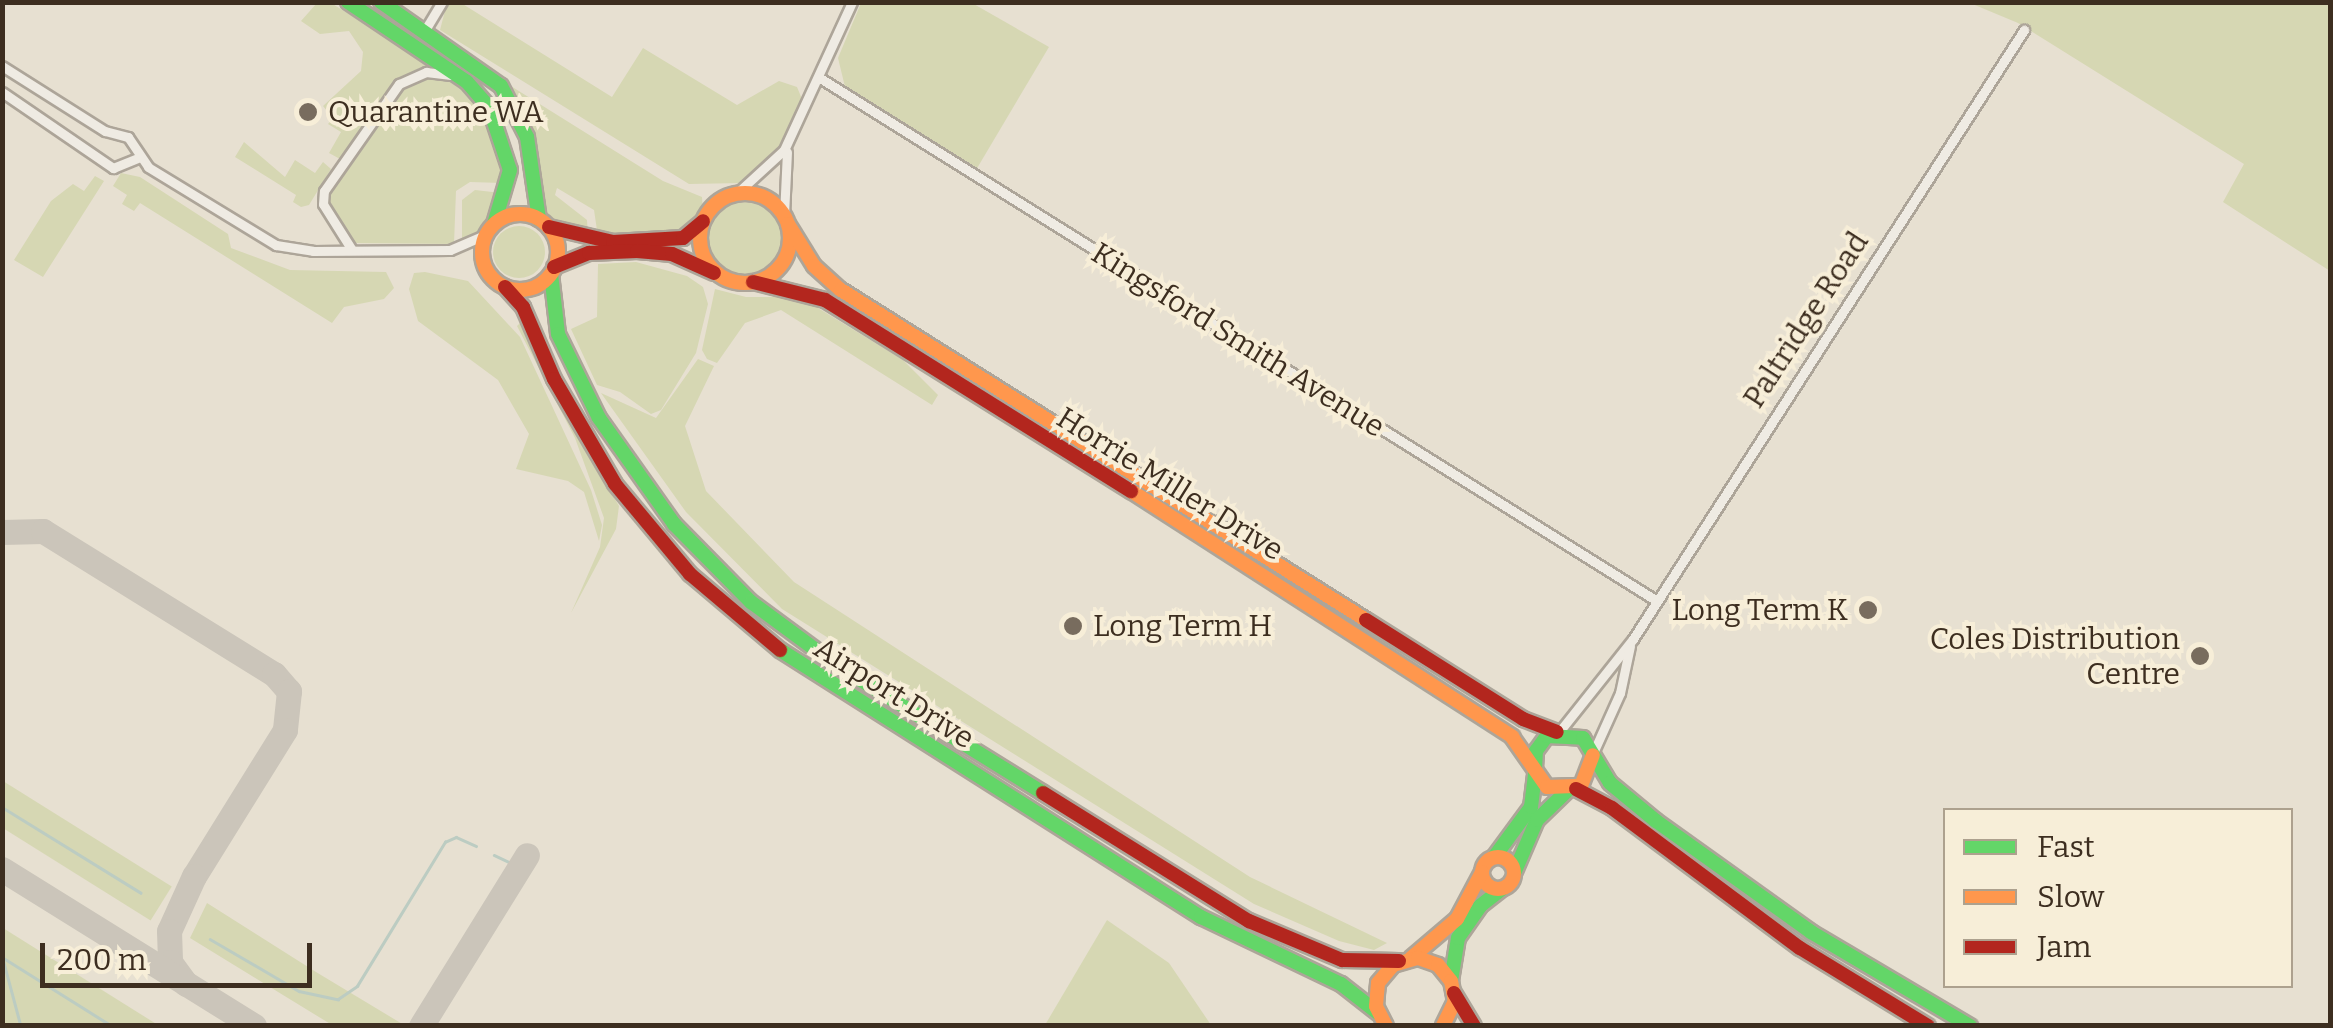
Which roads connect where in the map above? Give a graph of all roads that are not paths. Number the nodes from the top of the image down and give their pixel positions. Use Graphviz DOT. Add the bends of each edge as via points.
graph roads {
  1 [pos="348,2"];
  2 [pos="381,2"];
  3 [pos="442,2"];
  4 [pos="852,2"];
  5 [pos="425,30"];
  6 [pos="2024,30"];
  7 [pos="2,66"];
  8 [pos="820,78"];
  9 [pos="467,82"];
  10 [pos="2,92"];
  11 [pos="792,135"];
  12 [pos="138,152"];
  13 [pos="737,193"];
  14 [pos="703,220"];
  15 [pos="786,220"];
  16 [pos="544,223"];
  17 [pos="490,229"];
  18 [pos="353,250"];
  19 [pos="552,271"];
  20 [pos="720,275"];
  21 [pos="753,282"];
  22 [pos="505,287"];
  23 [pos="1657,601"];
  24 [pos="1633,639"];
  25 [pos="1558,732"];
  26 [pos="1593,754"];
  27 [pos="1535,770"];
  28 [pos="1571,790"];
  29 [pos="1494,856"];
  30 [pos="1515,871"];
  31 [pos="1482,872"];
  32 [pos="1502,889"];
  33 [pos="1406,960"];
  34 [pos="1453,987"];
  35 [pos="1382,1019"];
  36 [pos="1444,1026"];
  37 [pos="1474,1026"];
  38 [pos="1928,1026"];
  39 [pos="1970,1026"];
  1 -- 9 [label="main road"];
  2 -- 5 [label="main road"];
  3 -- 5 [label="street"];
  4 -- 8 [label="street"];
  5 -- 16 [label="main road" via="488,73 511,102 527,137"];
  6 -- 23 [label="street, Paltridge Road"];
  7 -- 12 [label="street"];
  8 -- 11 [label="street"];
  8 -- 23 [label="street, Kingsford Smith Avenue"];
  9 -- 17 [label="main road" via="496,119 508,154 506,200"];
  9 -- 18 [label="street" via="435,71 405,80 340,166 322,200 344,245"];
  10 -- 12 [label="street" via="119,169"];
  11 -- 13 [label="street" via="766,172"];
  11 -- 15 [label="street" via="782,172"];
  12 -- 18 [label="street" via="264,240 313,251"];
  13 -- 14 [label="main road" via="720,200"];
  13 -- 15 [label="main road" via="769,200"];
  14 -- 16 [label="main road" via="682,238 613,242"];
  14 -- 20 [label="main road" via="702,251"];
  15 -- 21 [label="main road" via="781,264"];
  15 -- 25 [label="main road, Horrie Miller Drive" via="814,266 842,290 1523,719"];
  16 -- 17 [label="main road" via="516,214"];
  16 -- 19 [label="main road" via="558,249"];
  17 -- 18 [label="street" via="450,250"];
  17 -- 22 [label="main road" via="486,270"];
  19 -- 20 [label="main road" via="588,253 648,251"];
  19 -- 22 [label="main road" via="530,288"];
  19 -- 33 [label="main road, Airport Drive" via="552,311 562,346 616,446 674,524 751,602 832,662 1235,914 1342,960"];
  20 -- 21 [label="main road"];
  21 -- 27 [label="main road, Horrie Miller Drive" via="815,296 923,361 1488,719 1521,747"];
  22 -- 35 [label="main road, Airport Drive" via="523,308 554,379 615,484 690,574 759,636 1201,916 1341,984"];
  23 -- 24 [label="street, Paltridge Road"];
  24 -- 25 [label="street, Paltridge Road"];
  24 -- 26 [label="street, Paltridge Road" via="1620,694"];
  25 -- 26 [label="main road" via="1583,738"];
  25 -- 27 [label="main road" via="1538,745"];
  26 -- 28 [label="main road" via="1590,777"];
  26 -- 39 [label="main road" via="1621,792 1744,887"];
  27 -- 28 [label="main road" via="1547,786"];
  27 -- 29 [label="main road" via="1527,814"];
  28 -- 30 [label="main road" via="1537,820"];
  28 -- 38 [label="main road" via="1612,808 1800,948"];
  29 -- 30 [label="main road" via="1508,859"];
  29 -- 31 [label="main road"];
  30 -- 32 [label="main road"];
  31 -- 32 [label="main road" via="1488,885"];
  31 -- 33 [label="main road" via="1457,919"];
  32 -- 34 [label="main road" via="1480,906 1458,938"];
  33 -- 34 [label="main road" via="1438,965"];
  33 -- 35 [label="main road" via="1378,983"];
  34 -- 36 [label="main road"];
  34 -- 37 [label="main road"];
}
